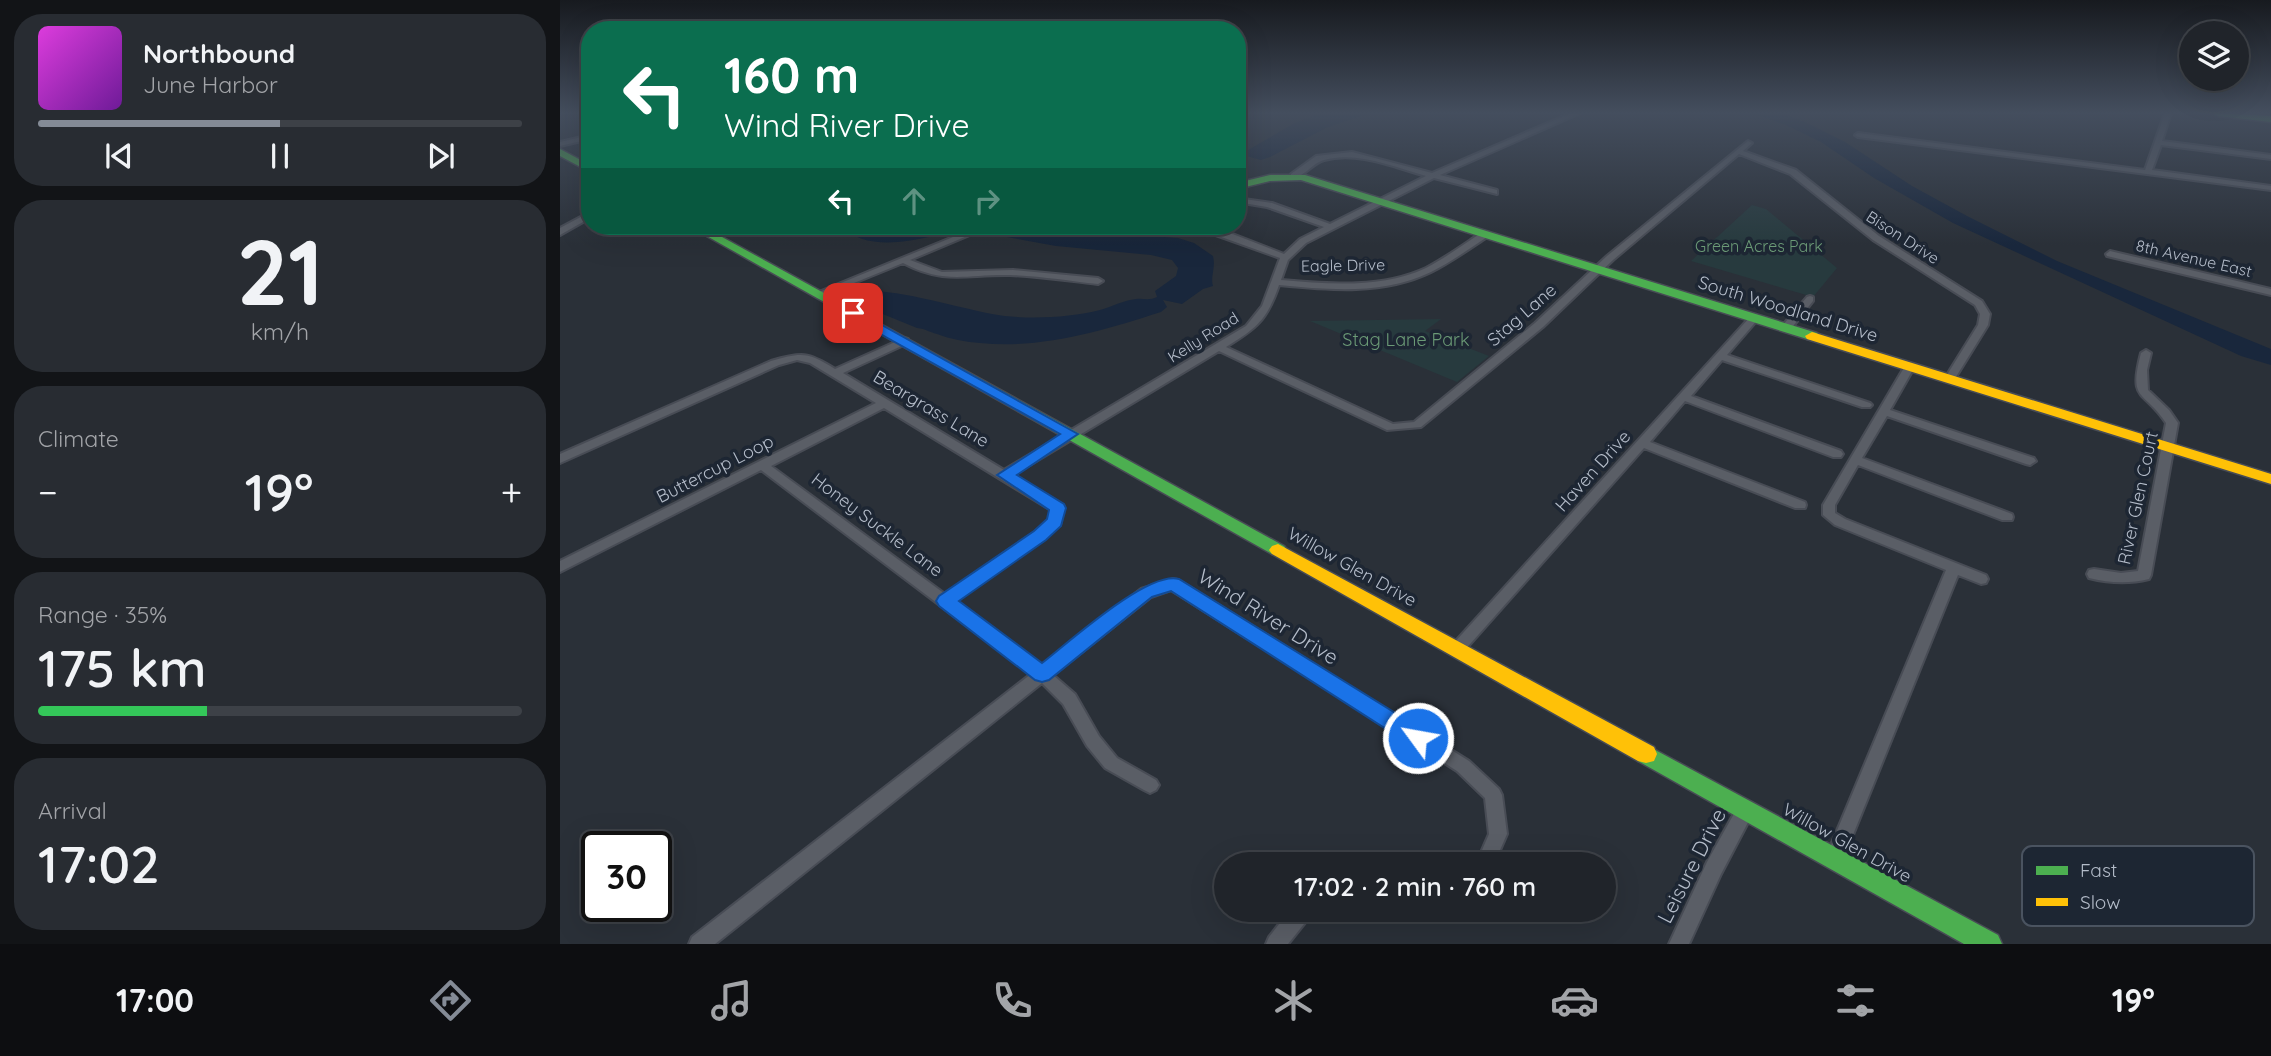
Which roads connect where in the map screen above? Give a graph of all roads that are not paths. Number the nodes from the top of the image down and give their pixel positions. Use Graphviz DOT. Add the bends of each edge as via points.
graph roads {
  1 [pos="1329,157"];
  2 [pos="1366,157"];
  3 [pos="1475,157"];
  4 [pos="1731,157"];
  5 [pos="1754,157"];
  6 [pos="2031,157"];
  7 [pos="2153,157"];
  8 [pos="2148,172"];
  9 [pos="1433,175"];
  10 [pos="1294,176"];
  11 [pos="1246,184"];
  12 [pos="2271,188"];
  13 [pos="1494,192"];
  14 [pos="1246,201"];
  15 [pos="1377,201"];
  16 [pos="581,219"];
  17 [pos="1329,226"];
  18 [pos="560,232"];
  19 [pos="710,235"];
  20 [pos="964,235"];
  21 [pos="1224,235"];
  22 [pos="1484,235"];
  23 [pos="2110,254"];
  24 [pos="1285,257"];
  25 [pos="902,260"];
  26 [pos="1598,270"];
  27 [pos="1098,281"];
  28 [pos="1275,282"];
  29 [pos="2271,292"];
  30 [pos="818,294"];
  31 [pos="1810,299"];
  32 [pos="1754,318"];
  33 [pos="1786,328"];
  34 [pos="904,341"];
  35 [pos="1219,347"];
  36 [pos="2146,353"];
  37 [pos="1721,356"];
  38 [pos="1910,366"];
  39 [pos="837,372"];
  40 [pos="1950,378"];
  41 [pos="1684,397"];
  42 [pos="885,403"];
  43 [pos="1866,405"];
  44 [pos="1883,411"];
  45 [pos="1071,434"];
  46 [pos="1642,443"];
  47 [pos="2168,447"];
  48 [pos="1837,454"];
  49 [pos="560,459"];
  50 [pos="1855,460"];
  51 [pos="2030,461"];
  52 [pos="762,466"];
  53 [pos="1005,475"];
  54 [pos="2271,479"];
  55 [pos="1800,505"];
  56 [pos="2007,517"];
  57 [pos="560,567"];
  58 [pos="1954,568"];
  59 [pos="2094,574"];
  60 [pos="1981,579"];
  61 [pos="945,601"];
  62 [pos="1458,648"];
  63 [pos="1042,674"];
  64 [pos="1150,785"];
  65 [pos="1746,809"];
  66 [pos="1490,852"];
  67 [pos="1835,857"];
  68 [pos="1293,922"];
  69 [pos="699,944"];
  70 [pos="1276,944"];
  71 [pos="1679,944"];
  72 [pos="1989,944"];
  1 -- 10 [label="street" via="1314,160"];
  2 -- 9 [label="street"];
  3 -- 9 [label="street"];
  4 -- 26 [label="street, Stag Lane"];
  5 -- 40 [label="street, Bison Drive" via="1793,172 1876,238 1979,303 1985,314 1983,325"];
  6 -- 8 [label="street"];
  7 -- 8 [label="street"];
  8 -- 12 [label="street"];
  9 -- 13 [label="street"];
  9 -- 15 [label="street"];
  10 -- 11 [label="main road"];
  10 -- 15 [label="main road, South Woodland Drive"];
  14 -- 17 [label="street"];
  15 -- 17 [label="street"];
  15 -- 22 [label="main road, South Woodland Drive"];
  16 -- 18 [label="street"];
  17 -- 24 [label="street"];
  19 -- 30 [label="main road, Willow Glen Drive"];
  20 -- 25 [label="street"];
  21 -- 24 [label="street, Eagle Drive"];
  22 -- 26 [label="main road, South Woodland Drive"];
  22 -- 28 [label="street, Eagle Drive" via="1426,271 1402,280 1354,285"];
  23 -- 29 [label="street, 8th Avenue East"];
  24 -- 28 [label="street, Kelly Road"];
  25 -- 27 [label="street" via="943,277 1001,272"];
  25 -- 30 [label="street"];
  26 -- 32 [label="main road, South Woodland Drive"];
  26 -- 35 [label="street, Stag Lane" via="1539,326 1424,421 1408,428 1384,425"];
  28 -- 35 [label="street, Kelly Road" via="1257,321"];
  30 -- 34 [label="main road, Willow Glen Drive"];
  31 -- 33 [label="street"];
  32 -- 33 [label="main road, South Woodland Drive"];
  32 -- 37 [label="street, Haven Drive"];
  33 -- 38 [label="main road, South Woodland Drive"];
  34 -- 39 [label="street"];
  34 -- 45 [label="main road, Willow Glen Drive"];
  35 -- 45 [label="street, Kelly Road"];
  36 -- 47 [label="street, River Glen Court" via="2140,375 2142,390 2172,423"];
  37 -- 41 [label="street, Haven Drive"];
  37 -- 43 [label="street"];
  38 -- 40 [label="main road, South Woodland Drive"];
  38 -- 44 [label="street"];
  39 -- 42 [label="street, Beargrass Lane"];
  39 -- 49 [label="street" via="808,358 785,359"];
  40 -- 47 [label="main road, South Woodland Drive"];
  41 -- 46 [label="street, Haven Drive"];
  41 -- 48 [label="street"];
  42 -- 52 [label="street, Buttercup Loop"];
  42 -- 53 [label="street, Beargrass Lane"];
  44 -- 50 [label="street"];
  44 -- 51 [label="street"];
  45 -- 53 [label="street, Kelly Road"];
  45 -- 62 [label="main road, Willow Glen Drive"];
  46 -- 55 [label="street"];
  46 -- 62 [label="street, Haven Drive"];
  47 -- 54 [label="main road, South Woodland Drive"];
  47 -- 59 [label="street, River Glen Court" via="2144,575"];
  50 -- 56 [label="street"];
  50 -- 58 [label="street" via="1829,505 1829,515"];
  52 -- 57 [label="street, Buttercup Loop"];
  52 -- 61 [label="street, Honey Suckle Lane"];
  53 -- 61 [label="street, Beargrass Lane" via="1058,508 1055,522"];
  58 -- 60 [label="street"];
  58 -- 67 [label="street"];
  61 -- 63 [label="street, Honey Suckle Lane"];
  62 -- 65 [label="main road, Willow Glen Drive"];
  63 -- 64 [label="street, Honey Suckle Lane" via="1069,699 1111,763"];
  63 -- 66 [label="street, Wind River Drive" via="1146,593 1173,584 1463,766 1493,796 1498,834"];
  63 -- 69 [label="street, Wind River Drive"];
  65 -- 67 [label="main road, Willow Glen Drive"];
  65 -- 71 [label="street, Leisure Drive"];
  67 -- 72 [label="main road, Willow Glen Drive"];
  68 -- 70 [label="street"];
}
